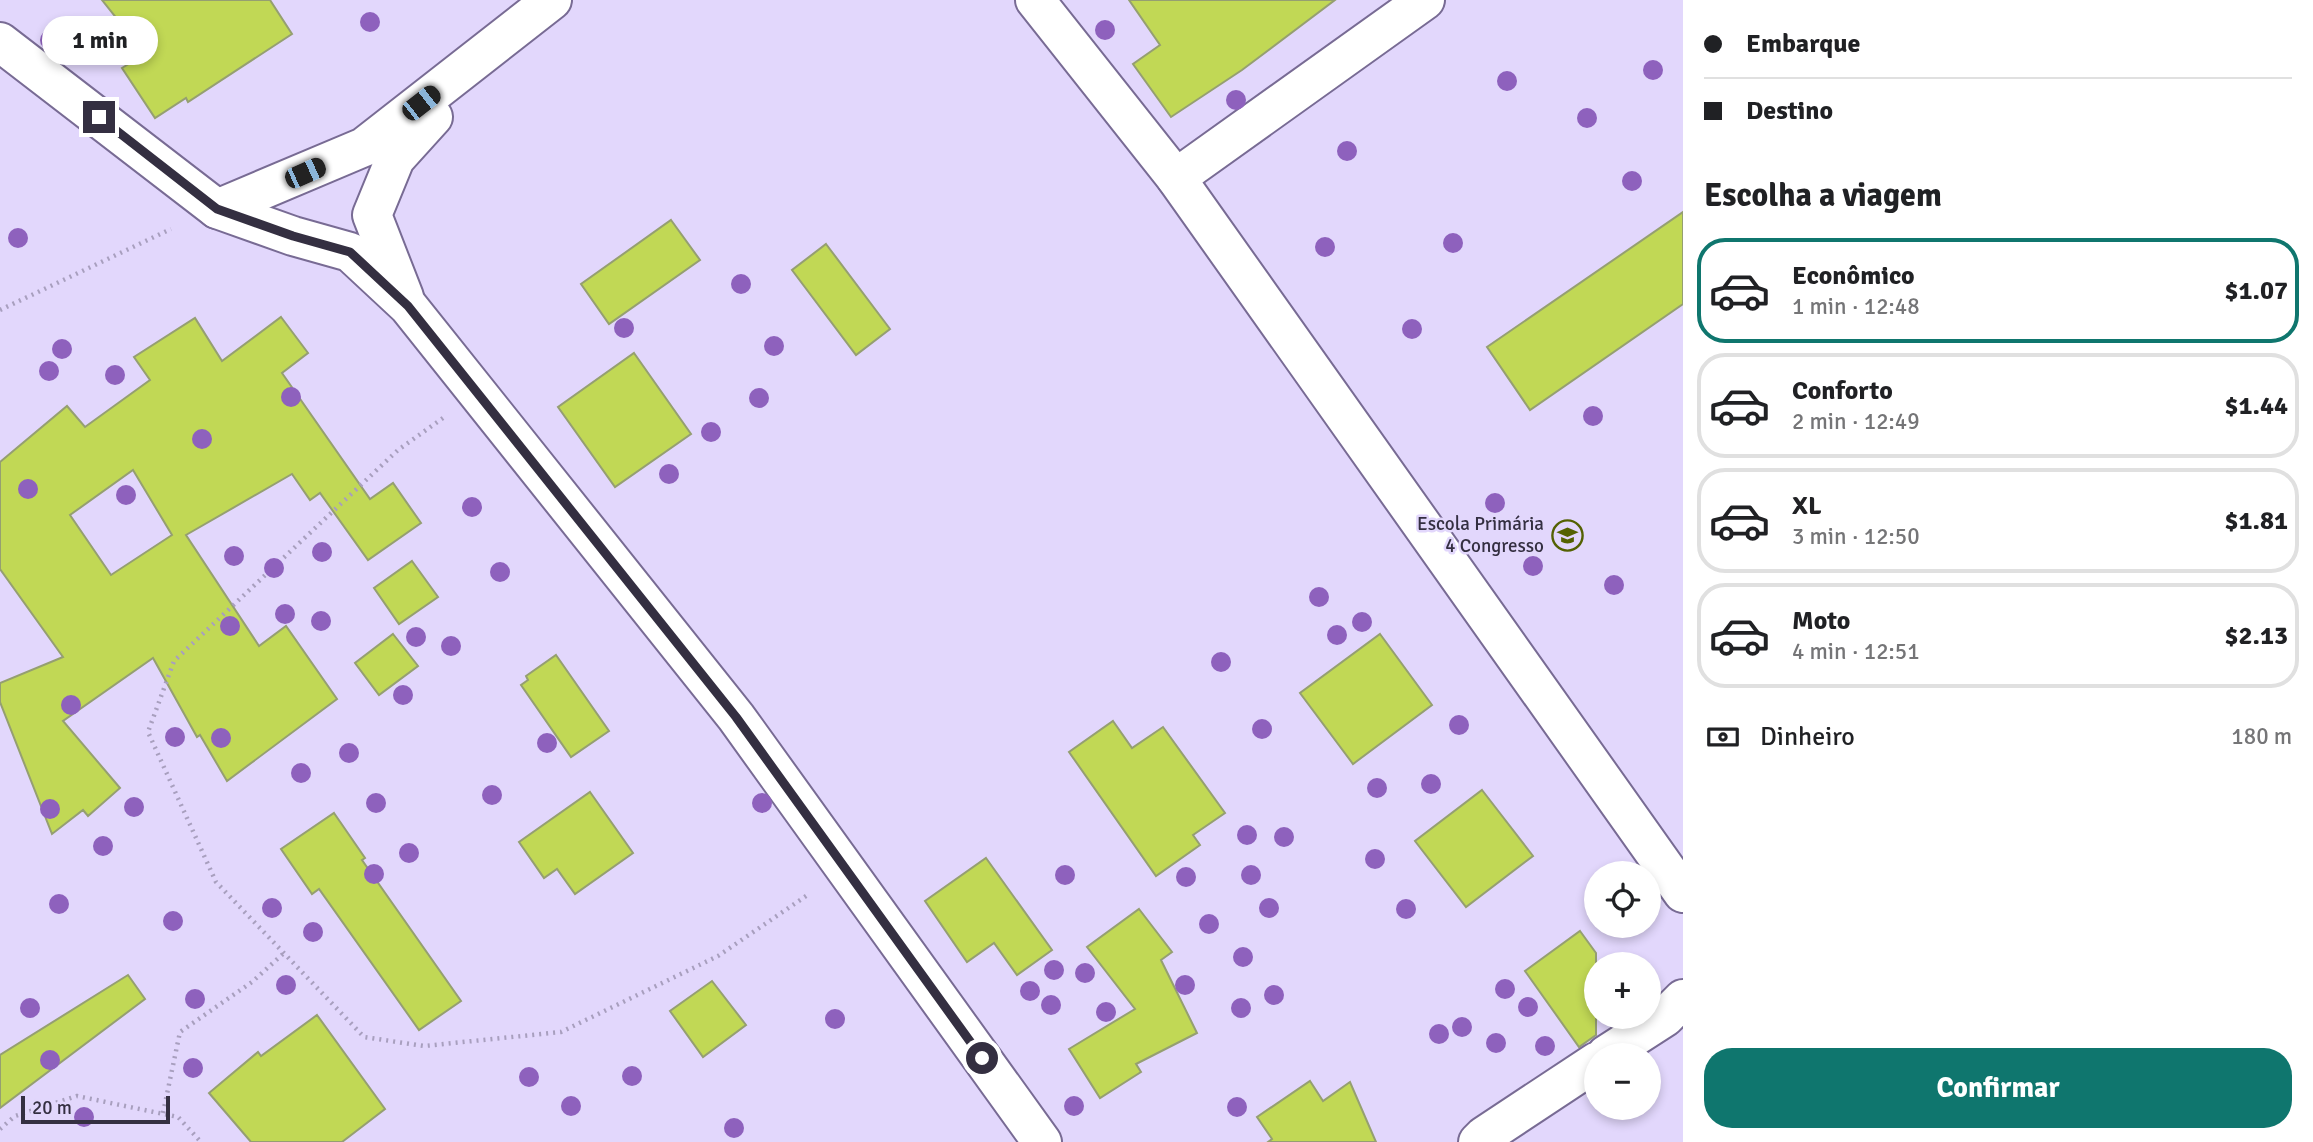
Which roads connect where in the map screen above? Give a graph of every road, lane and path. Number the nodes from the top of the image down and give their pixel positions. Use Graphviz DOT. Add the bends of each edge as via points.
graph roads {
  1 [pos="552,0"];
  2 [pos="1035,0"];
  3 [pos="1424,0"];
  4 [pos="0,42"];
  5 [pos="498,45"];
  6 [pos="1175,178"];
  7 [pos="217,209"];
  8 [pos="408,306"];
  9 [pos="0,310"];
  10 [pos="477,393"];
  11 [pos="845,869"];
  12 [pos="1683,893"];
  13 [pos="284,953"];
  14 [pos="1683,999"];
  15 [pos="1625,1043"];
  16 [pos="1584,1070"];
  17 [pos="163,1113"];
  18 [pos="0,1129"];
  19 [pos="201,1142"];
  20 [pos="1042,1142"];
  21 [pos="1478,1142"];
  1 -- 5 [label="street"];
  2 -- 6 [label="street"];
  3 -- 6 [label="street"];
  4 -- 7 [label="street"];
  5 -- 7 [label="street" via="364,147"];
  5 -- 8 [label="street" via="395,159 372,215"];
  6 -- 12 [label="street"];
  7 -- 8 [label="street" via="350,252"];
  7 -- 9 [label="path"];
  8 -- 10 [label="street"];
  10 -- 11 [label="street" via="736,717"];
  10 -- 13 [label="path" via="398,450 174,661 148,732 216,882"];
  11 -- 13 [label="path" via="718,956 561,1032 424,1046 364,1037"];
  11 -- 20 [label="street"];
  13 -- 17 [label="path" via="252,982 180,1032"];
  14 -- 15 [label="street" via="1665,1017"];
  16 -- 21 [label="street"];
  17 -- 18 [label="path" via="77,1096 15,1116"];
  17 -- 19 [label="path" via="178,1117"];
}
